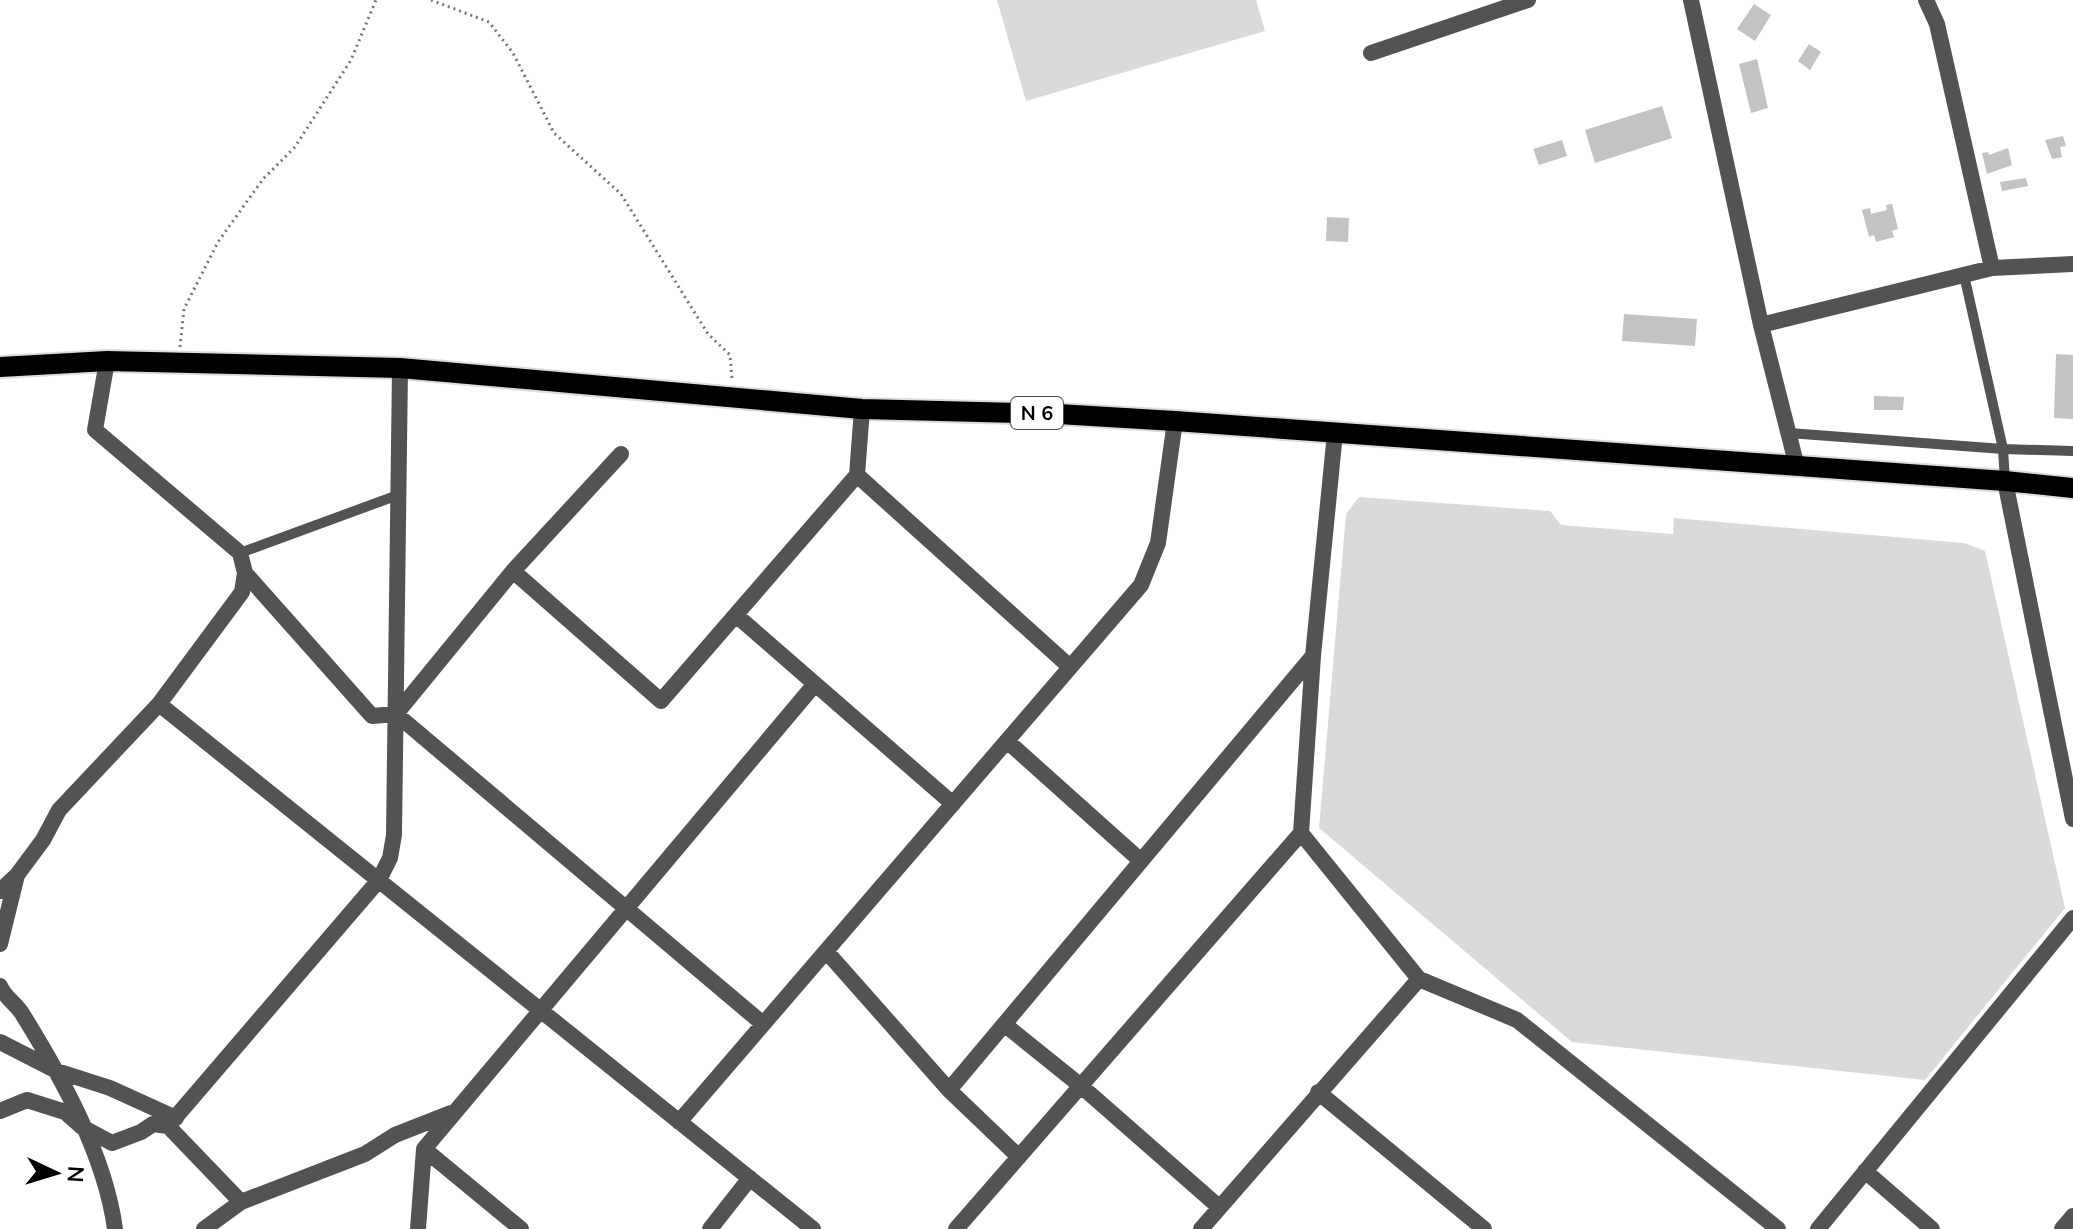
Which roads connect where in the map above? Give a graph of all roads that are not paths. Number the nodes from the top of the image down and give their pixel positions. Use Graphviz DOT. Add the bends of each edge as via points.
graph roads {
  1 [pos="1528,0"];
  2 [pos="1691,0"];
  3 [pos="1926,0"];
  4 [pos="1942,0"];
  5 [pos="1937,24"];
  6 [pos="1371,53"];
  7 [pos="2073,264"];
  8 [pos="1992,268"];
  9 [pos="1964,275"];
  10 [pos="1761,325"];
  11 [pos="107,361"];
  12 [pos="0,367"];
  13 [pos="400,368"];
  14 [pos="862,409"];
  15 [pos="1175,421"];
  16 [pos="1335,433"];
  17 [pos="1789,433"];
  18 [pos="2003,449"];
  19 [pos="2073,451"];
  20 [pos="621,454"];
  21 [pos="1797,467"];
  22 [pos="857,475"];
  23 [pos="2005,481"];
  24 [pos="2073,488"];
  25 [pos="398,495"];
  26 [pos="240,553"];
  27 [pos="513,571"];
  28 [pos="245,573"];
  29 [pos="737,616"];
  30 [pos="1313,656"];
  31 [pos="1070,667"];
  32 [pos="815,684"];
  33 [pos="159,704"];
  34 [pos="396,714"];
  35 [pos="1007,741"];
  36 [pos="953,804"];
  37 [pos="2073,819"];
  38 [pos="1301,833"];
  39 [pos="1141,861"];
  40 [pos="17,875"];
  41 [pos="379,880"];
  42 [pos="0,891"];
  43 [pos="626,910"];
  44 [pos="2073,918"];
  45 [pos="0,944"];
  46 [pos="826,951"];
  47 [pos="1419,979"];
  48 [pos="0,986"];
  49 [pos="542,1011"];
  50 [pos="763,1024"];
  51 [pos="1004,1024"];
  52 [pos="0,1042"];
  53 [pos="57,1071"];
  54 [pos="1081,1086"];
  55 [pos="949,1090"];
  56 [pos="1318,1092"];
  57 [pos="0,1111"];
  58 [pos="456,1111"];
  59 [pos="172,1122"];
  60 [pos="679,1122"];
  61 [pos="82,1127"];
  62 [pos="424,1149"];
  63 [pos="1019,1157"];
  64 [pos="1865,1171"];
  65 [pos="750,1178"];
  66 [pos="241,1202"];
  67 [pos="1219,1207"];
  68 [pos="2073,1216"];
  69 [pos="115,1229"];
  70 [pos="204,1229"];
  71 [pos="418,1229"];
  72 [pos="521,1229"];
  73 [pos="710,1229"];
  74 [pos="813,1229"];
  75 [pos="956,1229"];
  76 [pos="1201,1229"];
  77 [pos="1484,1229"];
  78 [pos="1778,1229"];
  79 [pos="1818,1229"];
  80 [pos="1932,1229"];
  81 [pos="2062,1229"];
  1 -- 6 [label="street"];
  2 -- 10 [label="street"];
  3 -- 5 [label="street"];
  4 -- 5 [label="street"];
  5 -- 8 [label="street"];
  7 -- 8 [label="street"];
  8 -- 9 [label="street"];
  9 -- 10 [label="street"];
  9 -- 18 [label="lane"];
  10 -- 17 [label="street"];
  11 -- 12 [label="main road, N 6"];
  11 -- 13 [label="main road, N 6"];
  11 -- 26 [label="street" via="95,430"];
  13 -- 14 [label="main road, N 6"];
  13 -- 25 [label="street"];
  14 -- 15 [label="main road, N 6"];
  14 -- 22 [label="street"];
  15 -- 16 [label="main road, N 6"];
  15 -- 31 [label="street" via="1158,543 1141,585"];
  16 -- 21 [label="main road, N 6"];
  16 -- 30 [label="street"];
  17 -- 18 [label="lane"];
  17 -- 21 [label="street"];
  18 -- 19 [label="lane"];
  18 -- 23 [label="lane"];
  20 -- 27 [label="street"];
  21 -- 23 [label="main road, N 6"];
  22 -- 29 [label="street"];
  22 -- 31 [label="street"];
  23 -- 24 [label="main road, N 6"];
  23 -- 37 [label="street"];
  25 -- 26 [label="lane"];
  25 -- 34 [label="street"];
  26 -- 28 [label="street"];
  27 -- 29 [label="street" via="661,701"];
  27 -- 34 [label="street"];
  28 -- 33 [label="street" via="242,592"];
  28 -- 34 [label="street" via="372,716"];
  29 -- 32 [label="street"];
  30 -- 38 [label="street"];
  30 -- 39 [label="street"];
  31 -- 35 [label="street"];
  32 -- 36 [label="street"];
  32 -- 43 [label="street"];
  33 -- 40 [label="street" via="59,810"];
  33 -- 41 [label="street"];
  34 -- 41 [label="street" via="394,835"];
  34 -- 43 [label="street"];
  35 -- 36 [label="street"];
  35 -- 39 [label="street"];
  36 -- 46 [label="street"];
  38 -- 47 [label="street"];
  38 -- 54 [label="street"];
  39 -- 51 [label="street"];
  40 -- 42 [label="street"];
  40 -- 45 [label="street"];
  41 -- 49 [label="street"];
  41 -- 59 [label="street"];
  43 -- 49 [label="street"];
  43 -- 50 [label="street"];
  44 -- 64 [label="street"];
  46 -- 50 [label="street"];
  46 -- 55 [label="street"];
  47 -- 56 [label="street"];
  47 -- 78 [label="street" via="1517,1020"];
  48 -- 53 [label="street"];
  49 -- 58 [label="street"];
  49 -- 60 [label="street"];
  50 -- 60 [label="street"];
  51 -- 54 [label="street"];
  51 -- 55 [label="street"];
  52 -- 53 [label="street"];
  53 -- 59 [label="street" via="110,1088"];
  53 -- 61 [label="street"];
  54 -- 63 [label="street"];
  54 -- 67 [label="street"];
  55 -- 63 [label="street"];
  56 -- 67 [label="street"];
  56 -- 77 [label="street"];
  57 -- 61 [label="street" via="27,1100 65,1112"];
  58 -- 62 [label="street"];
  58 -- 66 [label="street" via="395,1135 365,1154"];
  59 -- 61 [label="street" via="153,1124 112,1143"];
  59 -- 66 [label="street"];
  60 -- 65 [label="street"];
  61 -- 69 [label="street" via="111,1203"];
  62 -- 71 [label="street"];
  62 -- 72 [label="street"];
  63 -- 75 [label="street"];
  64 -- 79 [label="street"];
  64 -- 80 [label="street"];
  65 -- 73 [label="street"];
  65 -- 74 [label="street"];
  66 -- 70 [label="street"];
  67 -- 76 [label="street"];
  68 -- 81 [label="street"];
}
